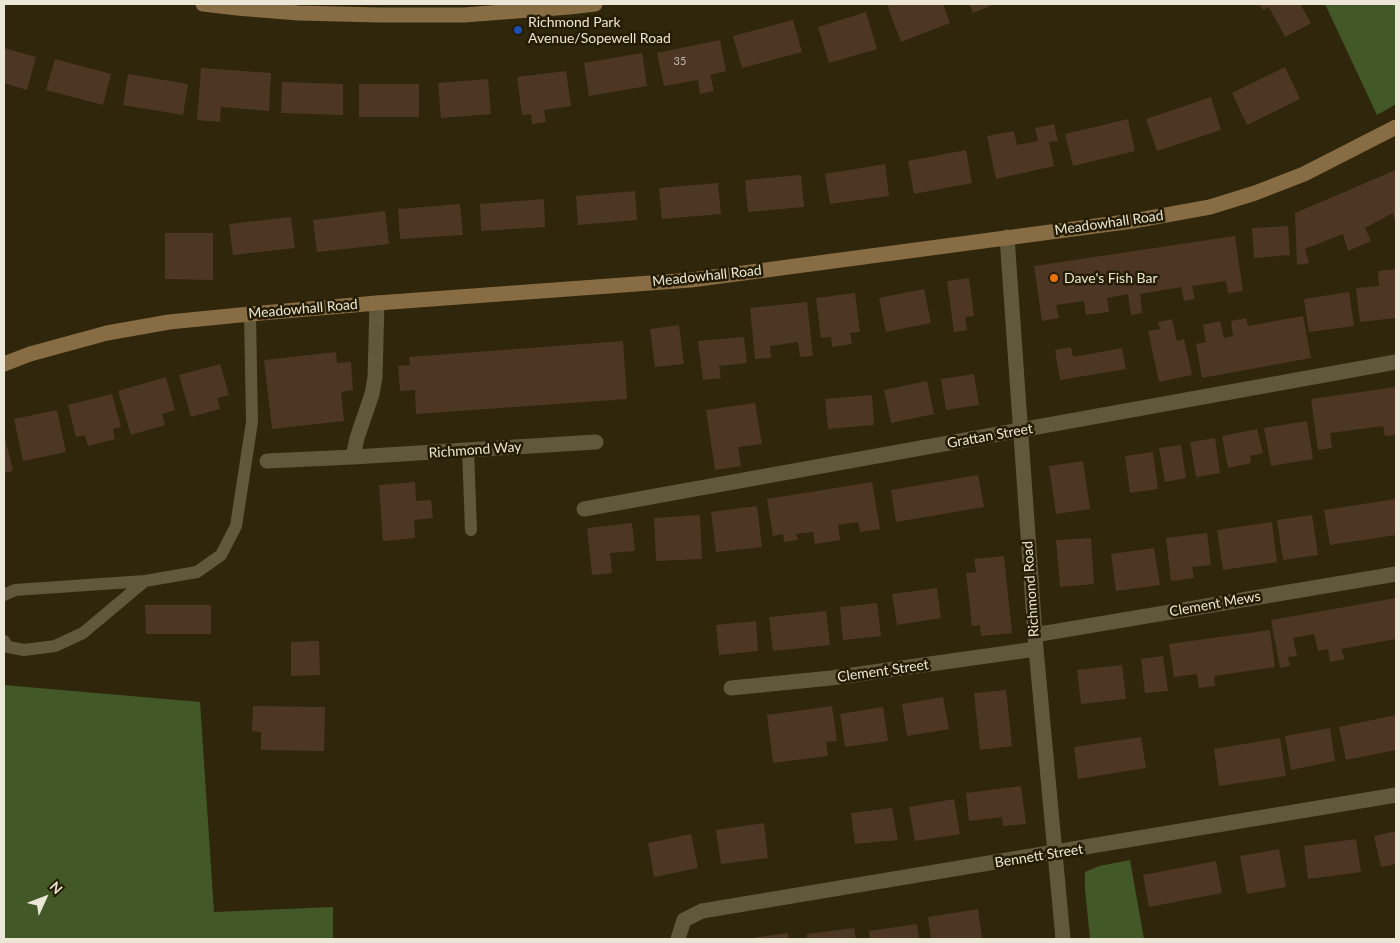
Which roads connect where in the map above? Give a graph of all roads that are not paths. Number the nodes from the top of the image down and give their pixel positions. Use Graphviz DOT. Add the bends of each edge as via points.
graph roads {
  1 [pos="203,4"];
  2 [pos="595,4"];
  3 [pos="1396,128"];
  4 [pos="1007,237"];
  5 [pos="377,303"];
  6 [pos="250,314"];
  7 [pos="1396,362"];
  8 [pos="4,364"];
  9 [pos="1021,430"];
  10 [pos="596,442"];
  11 [pos="468,450"];
  12 [pos="353,457"];
  13 [pos="267,461"];
  14 [pos="584,509"];
  15 [pos="471,530"];
  16 [pos="1396,574"];
  17 [pos="145,581"];
  18 [pos="4,595"];
  19 [pos="4,642"];
  20 [pos="1035,642"];
  21 [pos="731,688"];
  22 [pos="1396,795"];
  23 [pos="1055,853"];
  24 [pos="678,939"];
  25 [pos="1063,939"];
  1 -- 2 [label="street" via="298,13 379,15 464,15"];
  3 -- 4 [label="street, Meadowhall Road" via="1304,174 1210,207 1133,221"];
  4 -- 5 [label="street, Meadowhall Road" via="691,280"];
  4 -- 9 [label="street, Richmond Road"];
  5 -- 6 [label="street, Meadowhall Road"];
  5 -- 12 [label="street" via="375,377"];
  6 -- 8 [label="street, Meadowhall Road" via="169,322 107,333"];
  6 -- 17 [label="lane" via="252,422 236,526 221,554 197,572"];
  7 -- 9 [label="street, Grattan Street"];
  9 -- 14 [label="street, Grattan Street"];
  9 -- 20 [label="street, Richmond Road"];
  10 -- 11 [label="street, Richmond Way"];
  11 -- 12 [label="street, Richmond Way"];
  11 -- 15 [label="lane"];
  12 -- 13 [label="street, Richmond Way"];
  16 -- 20 [label="street, Clement Mews"];
  17 -- 18 [label="lane" via="15,590"];
  17 -- 19 [label="lane" via="83,633 55,646 24,650 8,647"];
  20 -- 21 [label="street, Clement Street" via="831,678"];
  20 -- 23 [label="street, Richmond Road"];
  22 -- 23 [label="street, Bennett Street"];
  23 -- 24 [label="street, Bennett Street" via="702,911 684,920"];
  23 -- 25 [label="street, Richmond Road"];
}
